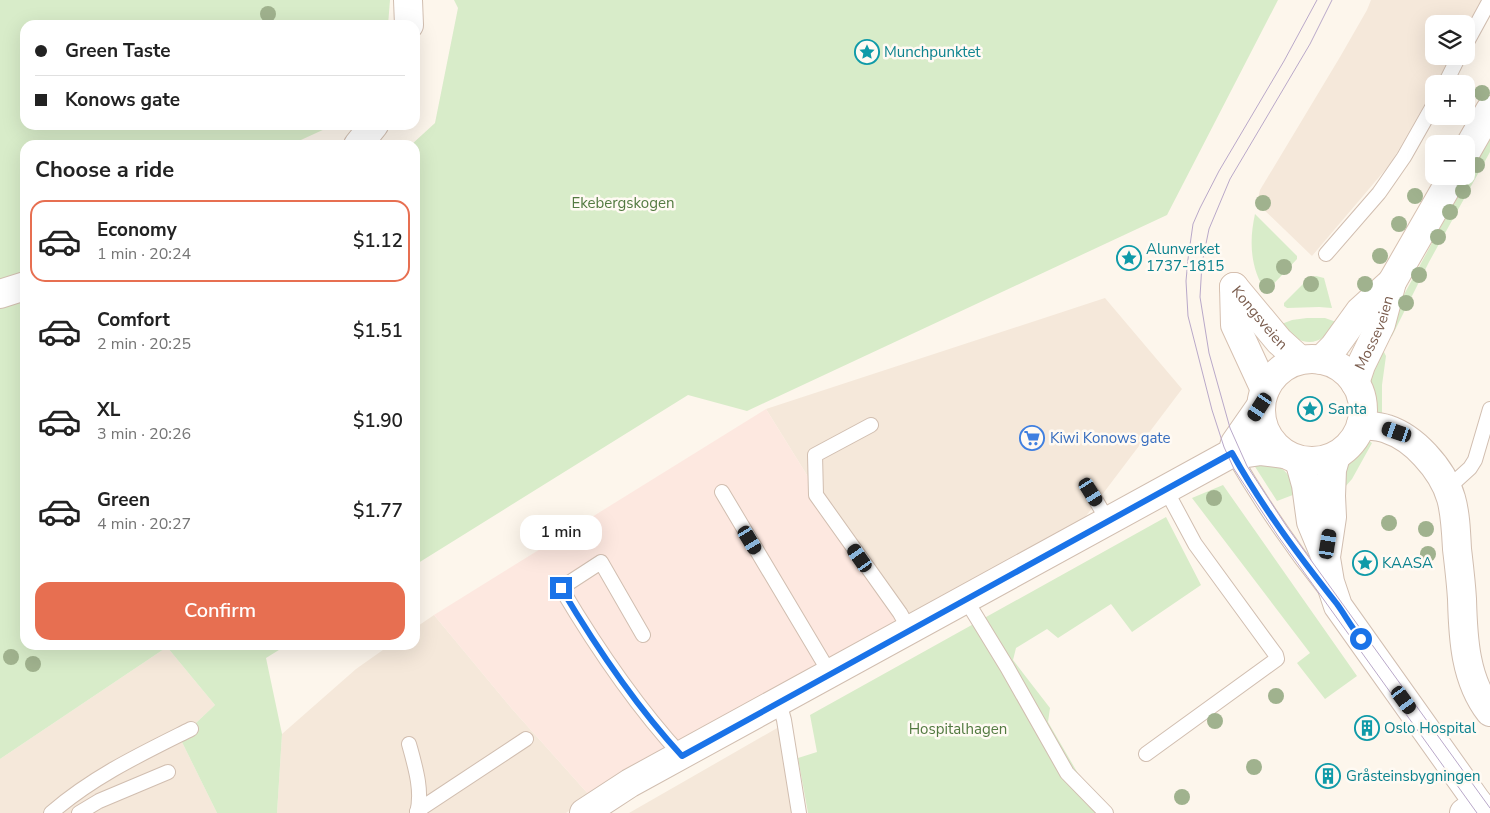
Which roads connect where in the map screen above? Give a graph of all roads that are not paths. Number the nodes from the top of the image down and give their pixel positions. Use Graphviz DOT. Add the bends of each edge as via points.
graph roads {
  1 [pos="408,0"];
  2 [pos="1490,0"];
  3 [pos="409,20"];
  4 [pos="1475,28"];
  5 [pos="1490,110"];
  6 [pos="1425,120"];
  7 [pos="370,130"];
  8 [pos="1475,136"];
  9 [pos="362,140"];
  10 [pos="1448,185"];
  11 [pos="1326,254"];
  12 [pos="1392,282"];
  13 [pos="20,288"];
  14 [pos="0,294"];
  15 [pos="1310,360"];
  16 [pos="1355,384"];
  17 [pos="1263,398"];
  18 [pos="1490,409"];
  19 [pos="871,425"];
  20 [pos="1361,425"];
  21 [pos="1232,453"];
  22 [pos="1336,456"];
  23 [pos="1292,457"];
  24 [pos="1448,488"];
  25 [pos="1166,490"];
  26 [pos="722,492"];
  27 [pos="1091,492"];
  28 [pos="1108,521"];
  29 [pos="1326,558"];
  30 [pos="966,600"];
  31 [pos="1338,606"];
  32 [pos="910,631"];
  33 [pos="643,636"];
  34 [pos="831,675"];
  35 [pos="779,702"];
  36 [pos="1490,712"];
  37 [pos="191,729"];
  38 [pos="526,739"];
  39 [pos="409,744"];
  40 [pos="1146,754"];
  41 [pos="682,756"];
  42 [pos="168,772"];
  43 [pos="1476,810"];
  44 [pos="417,812"];
  45 [pos="51,813"];
  46 [pos="79,813"];
  47 [pos="584,813"];
  48 [pos="799,813"];
  49 [pos="1106,813"];
  1 -- 3 [label="street"];
  2 -- 4 [label="lane"];
  5 -- 8 [label="street"];
  6 -- 11 [label="lane" via="1379,193"];
  7 -- 9 [label="street"];
  10 -- 12 [label="street, Mosseveien"];
  12 -- 15 [label="street, Mosseveien" via="1360,311 1339,341"];
  12 -- 16 [label="street, Mosseveien" via="1381,324"];
  13 -- 14 [label="street"];
  15 -- 16 [label="street" via="1340,368"];
  15 -- 17 [label="street" via="1291,364 1275,374"];
  15 -- 17 [label="street, Kongsveien" via="1279,341 1234,287 1235,325"];
  16 -- 20 [label="street" via="1362,400"];
  17 -- 21 [label="street"];
  17 -- 23 [label="street" via="1262,424 1269,439"];
  18 -- 24 [label="lane" via="1475,460"];
  19 -- 32 [label="lane" via="815,455 816,495"];
  20 -- 22 [label="street" via="1354,440"];
  20 -- 24 [label="street" via="1397,432 1418,447"];
  21 -- 23 [label="street" via="1269,452"];
  21 -- 25 [label="street"];
  21 -- 31 [label="lane" via="1250,485"];
  22 -- 23 [label="street" via="1314,462"];
  22 -- 29 [label="street" via="1332,470 1332,517"];
  23 -- 29 [label="street" via="1306,485 1311,522"];
  24 -- 36 [label="street" via="1455,512 1468,666 1478,693"];
  25 -- 28 [label="street"];
  25 -- 40 [label="lane" via="1195,544 1277,660"];
  26 -- 34 [label="lane"];
  27 -- 28 [label="lane"];
  28 -- 30 [label="street"];
  29 -- 31 [label="street"];
  30 -- 32 [label="street"];
  30 -- 49 [label="lane" via="1067,773"];
  31 -- 43 [label="street"];
  32 -- 34 [label="street"];
  33 -- 41 [label="lane" via="601,562 561,588 604,658"];
  34 -- 35 [label="street"];
  35 -- 41 [label="street"];
  35 -- 48 [label="lane"];
  37 -- 45 [label="lane" via="115,767"];
  38 -- 44 [label="lane"];
  39 -- 44 [label="lane" via="417,773 420,802"];
  41 -- 47 [label="street" via="630,783"];
  42 -- 46 [label="lane"];
}
